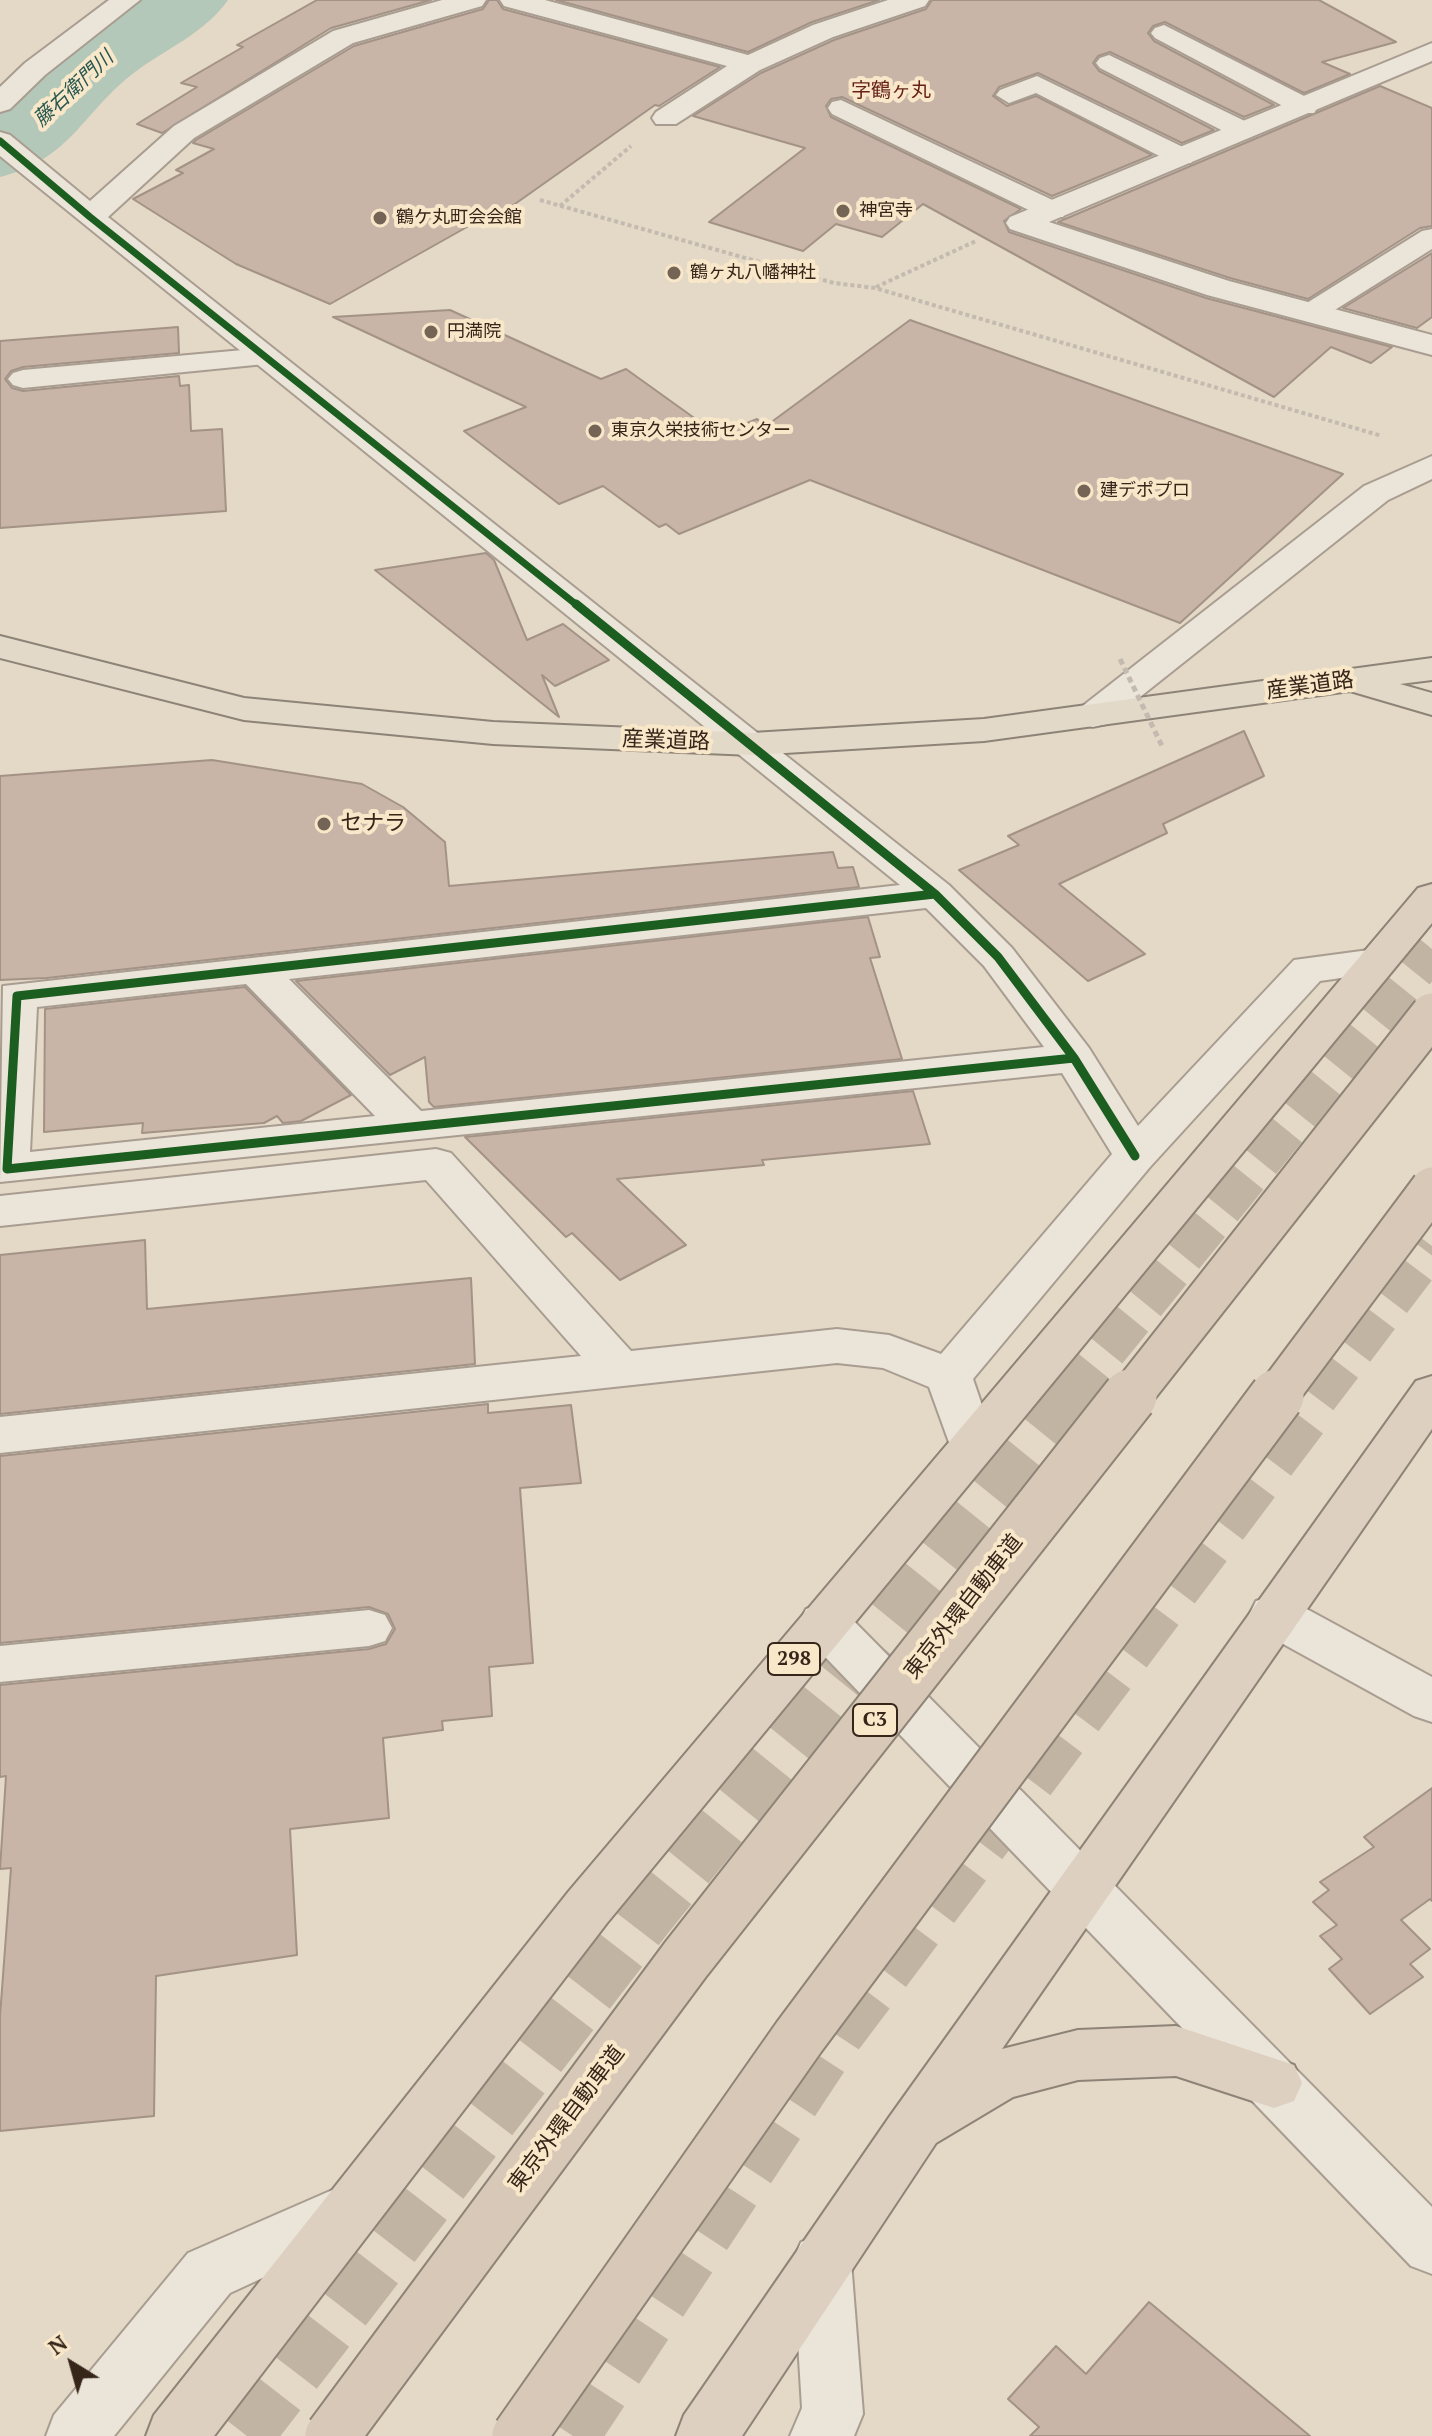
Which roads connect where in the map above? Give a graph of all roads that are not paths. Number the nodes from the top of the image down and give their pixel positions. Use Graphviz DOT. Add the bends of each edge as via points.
graph roads {
  1 [pos="126,0"];
  2 [pos="472,0"];
  3 [pos="514,0"];
  4 [pos="915,0"];
  5 [pos="1164,33"];
  6 [pos="1432,51"];
  7 [pos="1109,63"];
  8 [pos="750,64"];
  9 [pos="1009,95"];
  10 [pos="0,103"];
  11 [pos="1305,107"];
  12 [pos="841,108"];
  13 [pos="666,118"];
  14 [pos="1244,131"];
  15 [pos="0,141"];
  16 [pos="1182,157"];
  17 [pos="1053,211"];
  18 [pos="90,217"];
  19 [pos="1432,237"];
  20 [pos="1312,312"];
  21 [pos="1432,345"];
  22 [pos="265,357"];
  23 [pos="23,379"];
  24 [pos="1432,466"];
  25 [pos="0,647"];
  26 [pos="1432,669"];
  27 [pos="1348,681"];
  28 [pos="1432,704"];
  29 [pos="1093,716"];
  30 [pos="752,744"];
  31 [pos="935,894"];
  32 [pos="1432,897"];
  33 [pos="1376,962"];
  34 [pos="255,969"];
  35 [pos="1432,1014"];
  36 [pos="1074,1058"];
  37 [pos="411,1127"];
  38 [pos="1135,1156"];
  39 [pos="1432,1188"];
  40 [pos="0,1211"];
  41 [pos="619,1368"];
  42 [pos="949,1376"];
  43 [pos="1432,1393"];
  44 [pos="0,1435"];
  45 [pos="972,1446"];
  46 [pos="1274,1615"];
  47 [pos="824,1623"];
  48 [pos="369,1628"];
  49 [pos="0,1664"];
  50 [pos="1432,1701"];
  51 [pos="1082,1885"];
  52 [pos="1274,2083"];
  53 [pos="910,2134"];
  54 [pos="353,2208"];
  55 [pos="1432,2247"];
  56 [pos="822,2261"];
  57 [pos="76,2436"];
  58 [pos="176,2436"];
  59 [pos="332,2436"];
  60 [pos="519,2436"];
  61 [pos="706,2436"];
  62 [pos="820,2436"];
  1 -- 10 [label="street" via="35,69"];
  2 -- 18 [label="street" via="343,37 184,132"];
  3 -- 8 [label="street"];
  4 -- 8 [label="street" via="823,31"];
  5 -- 11 [label="lane"];
  6 -- 11 [label="street"];
  7 -- 14 [label="lane"];
  8 -- 13 [label="street"];
  9 -- 16 [label="lane" via="1037,84"];
  11 -- 14 [label="street"];
  12 -- 17 [label="lane"];
  14 -- 16 [label="street"];
  15 -- 18 [label="street"];
  16 -- 17 [label="street"];
  17 -- 20 [label="street" via="1021,223 1218,288"];
  18 -- 22 [label="street"];
  19 -- 20 [label="lane"];
  20 -- 21 [label="street"];
  22 -- 23 [label="lane"];
  22 -- 30 [label="street"];
  24 -- 29 [label="street" via="1376,493"];
  25 -- 30 [label="main road, 産業道路" via="244,709 493,733"];
  26 -- 27 [label="main road, 産業道路"];
  27 -- 28 [label="main road"];
  27 -- 29 [label="main road, 産業道路"];
  29 -- 30 [label="main road, 産業道路" via="984,730"];
  30 -- 31 [label="street"];
  31 -- 34 [label="street"];
  31 -- 36 [label="street" via="998,957"];
  32 -- 33 [label="highway, 298"];
  33 -- 38 [label="street" via="1308,969"];
  33 -- 45 [label="highway, 298"];
  34 -- 37 [label="street"];
  34 -- 37 [label="street" via="17,996 7,1169"];
  35 -- 59 [label="highway, 東京外環自動車道 / C3, bridge" via="686,1959"];
  36 -- 37 [label="street"];
  36 -- 38 [label="street"];
  38 -- 42 [label="street"];
  39 -- 60 [label="highway, bridge" via="799,2037"];
  40 -- 41 [label="street" via="436,1164"];
  41 -- 42 [label="street" via="837,1346 889,1352"];
  41 -- 44 [label="street"];
  42 -- 45 [label="street"];
  43 -- 46 [label="highway"];
  45 -- 47 [label="highway, 298"];
  46 -- 50 [label="street"];
  46 -- 51 [label="highway"];
  47 -- 51 [label="street"];
  47 -- 54 [label="highway, 298" via="588,1907"];
  48 -- 49 [label="lane"];
  51 -- 52 [label="street"];
  51 -- 53 [label="highway"];
  52 -- 53 [label="highway" via="1176,2051 1078,2055 999,2075"];
  52 -- 55 [label="street"];
  53 -- 56 [label="highway"];
  54 -- 57 [label="street" via="209,2273"];
  54 -- 58 [label="highway, 298"];
  56 -- 61 [label="highway"];
  56 -- 62 [label="street" via="833,2414"];
}
